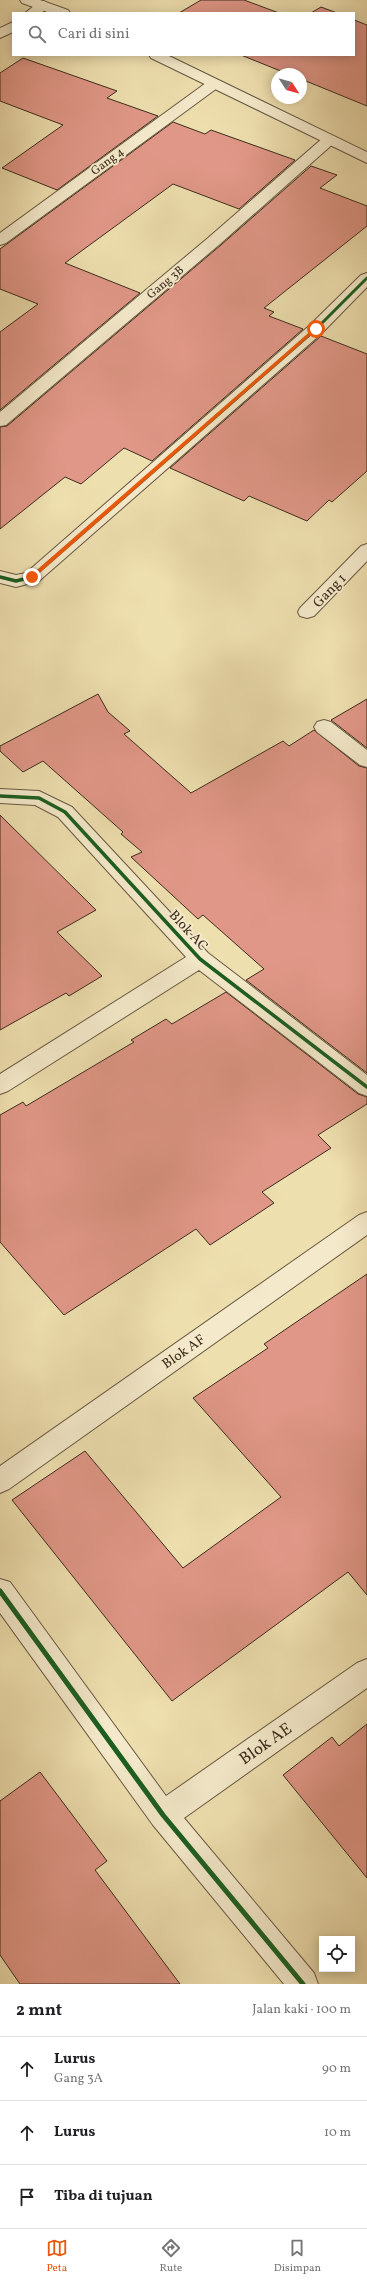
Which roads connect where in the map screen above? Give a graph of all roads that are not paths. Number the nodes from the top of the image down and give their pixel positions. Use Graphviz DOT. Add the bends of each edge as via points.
graph roads {
  1 [pos="27,0"];
  2 [pos="44,5"];
  3 [pos="34,12"];
  4 [pos="61,12"];
  5 [pos="12,27"];
  6 [pos="0,34"];
  7 [pos="158,56"];
  8 [pos="215,83"];
  9 [pos="329,140"];
  10 [pos="367,158"];
  11 [pos="0,240"];
  12 [pos="367,278"];
  13 [pos="0,421"];
  14 [pos="367,550"];
  15 [pos="0,577"];
  16 [pos="307,612"];
  17 [pos="324,727"];
  18 [pos="367,760"];
  19 [pos="0,796"];
  20 [pos="200,959"];
  21 [pos="0,1085"];
  22 [pos="367,1086"];
  23 [pos="367,1222"];
  24 [pos="0,1481"];
  25 [pos="0,1592"];
  26 [pos="367,1672"];
  27 [pos="163,1815"];
  28 [pos="303,1984"];
  1 -- 2 [label="street"];
  2 -- 3 [label="street"];
  2 -- 4 [label="street"];
  5 -- 6 [label="street"];
  7 -- 8 [label="street"];
  8 -- 9 [label="street"];
  8 -- 11 [label="street, Gang 4"];
  9 -- 10 [label="street"];
  9 -- 13 [label="street, Gang 3B" via="214,241"];
  12 -- 15 [label="street" via="316,329 32,577 16,581"];
  14 -- 16 [label="street, Gang 1"];
  17 -- 18 [label="street"];
  19 -- 20 [label="street, Blok AC" via="40,798 65,812"];
  20 -- 21 [label="street"];
  20 -- 22 [label="street, Blok AC"];
  23 -- 24 [label="street, Blok AF"];
  25 -- 27 [label="street"];
  26 -- 27 [label="street, Blok AE"];
  27 -- 28 [label="street"];
}
